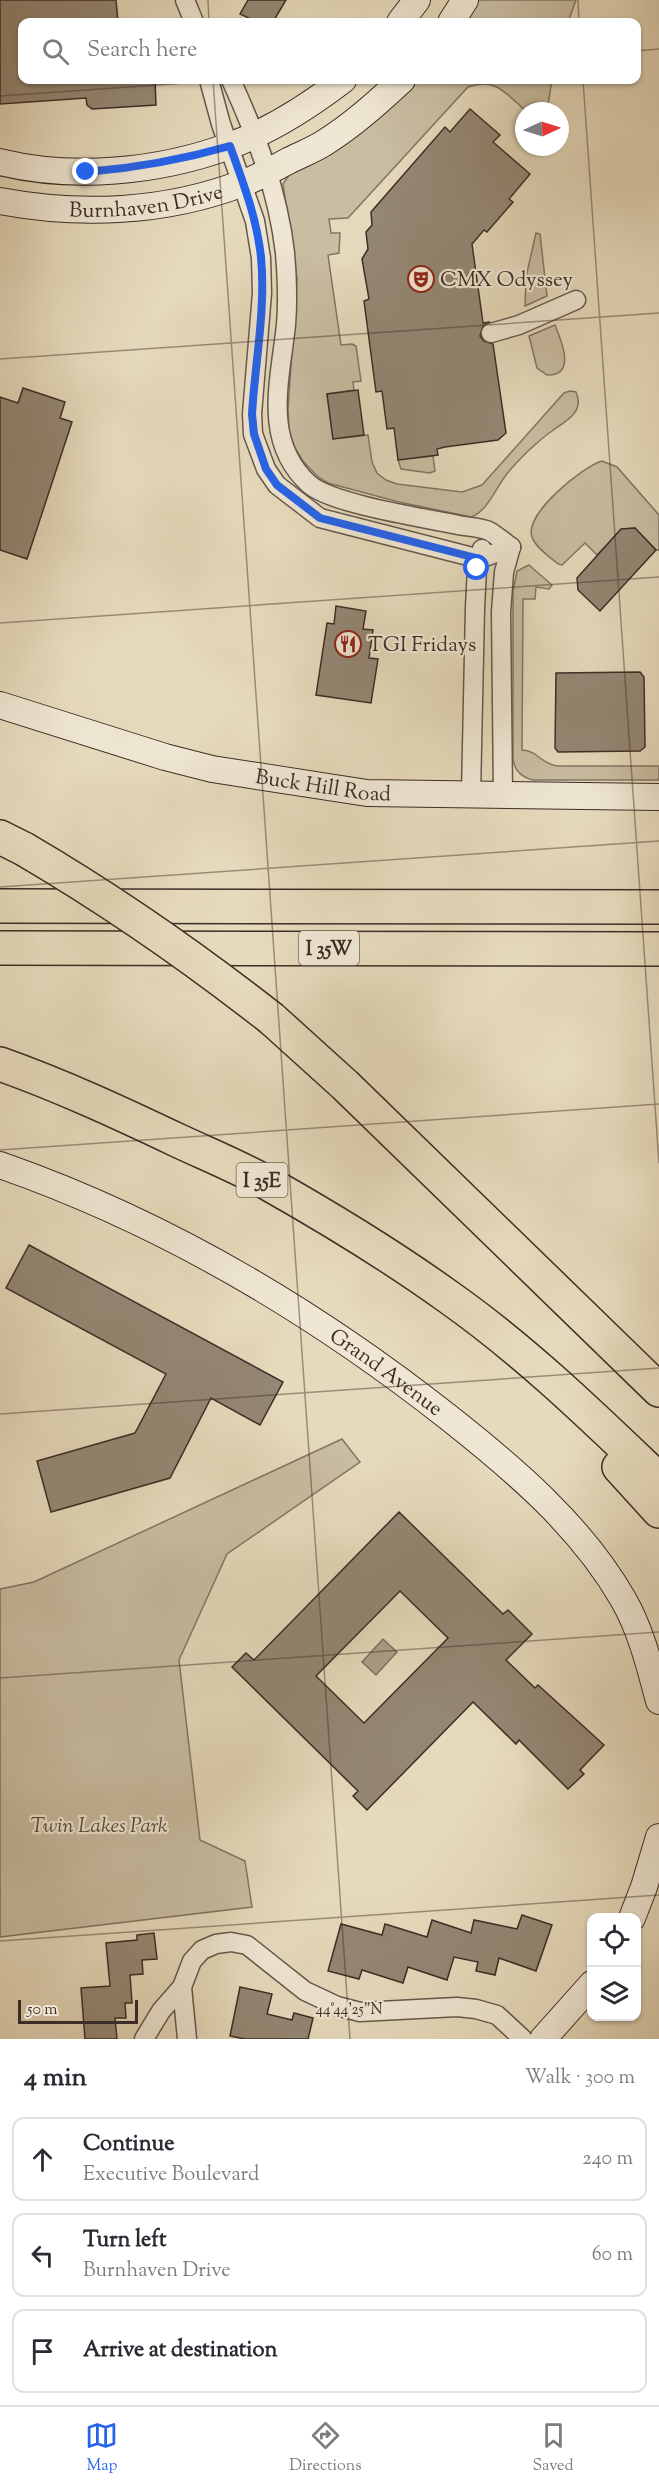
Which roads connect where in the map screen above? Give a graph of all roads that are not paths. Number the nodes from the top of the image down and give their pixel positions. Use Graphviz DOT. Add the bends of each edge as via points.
graph roads {
  1 [pos="185,0"];
  2 [pos="417,0"];
  3 [pos="465,0"];
  4 [pos="193,18"];
  5 [pos="403,18"];
  6 [pos="454,18"];
  7 [pos="210,84"];
  8 [pos="233,84"];
  9 [pos="338,84"];
  10 [pos="397,84"];
  11 [pos="255,133"];
  12 [pos="230,146"];
  13 [pos="0,162"];
  14 [pos="268,171"];
  15 [pos="243,183"];
  16 [pos="0,201"];
  17 [pos="576,300"];
  18 [pos="491,333"];
  19 [pos="487,530"];
  20 [pos="511,547"];
  21 [pos="480,559"];
  22 [pos="0,705"];
  23 [pos="471,794"];
  24 [pos="503,795"];
  25 [pos="659,797"];
  26 [pos="12,843"];
  27 [pos="0,906"];
  28 [pos="659,907"];
  29 [pos="0,948"];
  30 [pos="659,948"];
  31 [pos="0,1064"];
  32 [pos="0,1165"];
  33 [pos="531,1265"];
  34 [pos="501,1337"];
  35 [pos="659,1374"];
  36 [pos="659,1390"];
  37 [pos="659,1480"];
  38 [pos="659,1511"];
  39 [pos="659,1701"];
  40 [pos="659,1837"];
  41 [pos="634,1913"];
  42 [pos="182,1987"];
  43 [pos="587,1989"];
  44 [pos="144,2039"];
  45 [pos="187,2039"];
  46 [pos="524,2039"];
  47 [pos="543,2039"];
  1 -- 4 [label="street"];
  2 -- 5 [label="street"];
  3 -- 6 [label="street"];
  7 -- 12 [label="street"];
  8 -- 11 [label="street"];
  9 -- 11 [label="street, Burnhaven Drive" via="299,112"];
  10 -- 14 [label="street, Burnhaven Drive" via="324,143"];
  11 -- 12 [label="street, Burnhaven Drive"];
  11 -- 14 [label="street"];
  12 -- 13 [label="street, Burnhaven Drive" via="136,168 86,172"];
  12 -- 15 [label="street"];
  14 -- 15 [label="street, Burnhaven Drive"];
  14 -- 19 [label="street" via="285,251 287,288 277,415 285,451 310,484 322,492"];
  15 -- 16 [label="street, Burnhaven Drive" via="195,198 89,212"];
  15 -- 21 [label="street" via="261,258 252,414 266,469 277,485 320,518"];
  17 -- 18 [label="street"];
  19 -- 20 [label="street"];
  19 -- 21 [label="street"];
  20 -- 21 [label="street"];
  20 -- 24 [label="street" via="504,572 501,612"];
  21 -- 23 [label="street" via="475,608"];
  22 -- 23 [label="street, Buck Hill Road" via="165,758 212,769 366,793"];
  23 -- 24 [label="street, Buck Hill Road"];
  24 -- 25 [label="street, Buck Hill Road"];
  26 -- 33 [label="highway, bridge" via="103,896 272,1019"];
  27 -- 28 [label="highway, I 35W"];
  29 -- 30 [label="highway, I 35W"];
  31 -- 34 [label="highway, I 35E" via="90,1099 268,1183 391,1258"];
  32 -- 39 [label="street, Grand Avenue" via="109,1208 237,1272 349,1344 477,1440 549,1506 600,1563 633,1621"];
  33 -- 35 [label="highway"];
  33 -- 36 [label="highway"];
  34 -- 37 [label="highway, I 35E" via="581,1405"];
  34 -- 38 [label="highway"];
  40 -- 41 [label="street"];
  42 -- 44 [label="street"];
  42 -- 45 [label="street"];
  42 -- 46 [label="street" via="192,1961 202,1950 231,1942 247,1945 304,1991 337,2006 360,2012 476,2009 497,2015"];
  43 -- 47 [label="street"];
}
